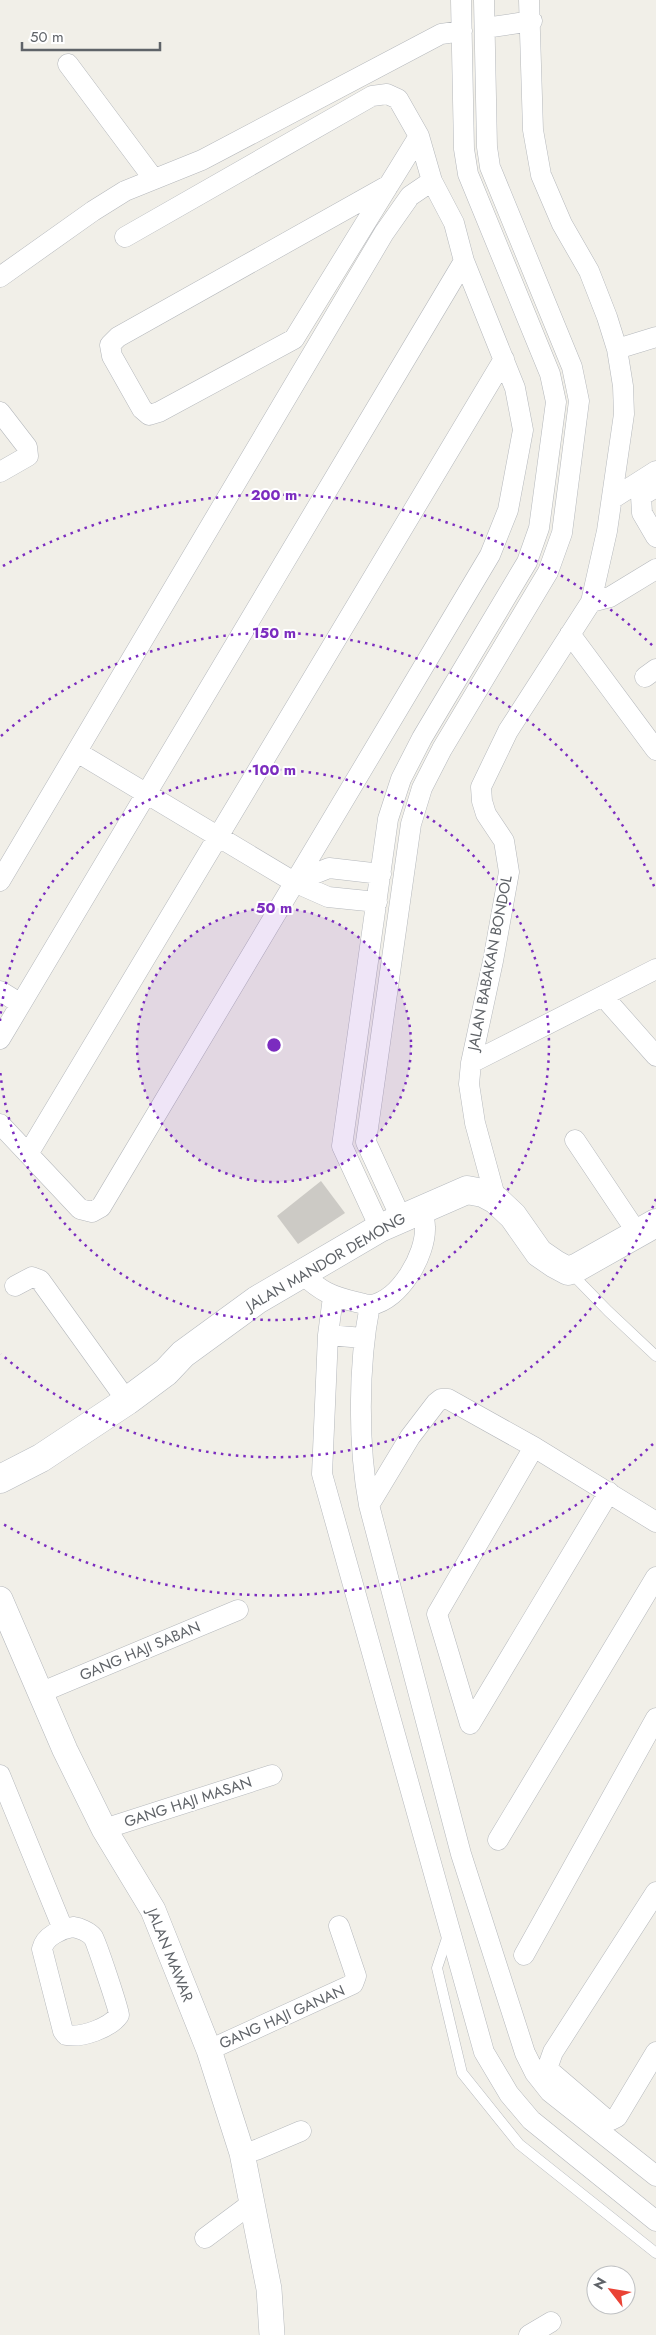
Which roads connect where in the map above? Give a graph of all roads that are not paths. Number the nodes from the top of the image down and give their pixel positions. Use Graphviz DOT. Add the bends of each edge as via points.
graph roads {
  1 [pos="461,0"];
  2 [pos="484,0"];
  3 [pos="529,0"];
  4 [pos="532,21"];
  5 [pos="485,28"];
  6 [pos="462,31"];
  7 [pos="68,64"];
  8 [pos="419,136"];
  9 [pos="153,178"];
  10 [pos="432,182"];
  11 [pos="389,185"];
  12 [pos="125,237"];
  13 [pos="464,261"];
  14 [pos="0,277"];
  15 [pos="656,337"];
  16 [pos="294,339"];
  17 [pos="617,349"];
  18 [pos="566,351"];
  19 [pos="314,352"];
  20 [pos="504,359"];
  21 [pos="544,360"];
  22 [pos="0,412"];
  23 [pos="0,472"];
  24 [pos="656,472"];
  25 [pos="656,487"];
  26 [pos="612,499"];
  27 [pos="656,537"];
  28 [pos="656,569"];
  29 [pos="591,602"];
  30 [pos="570,634"];
  31 [pos="482,637"];
  32 [pos="502,649"];
  33 [pos="656,750"];
  34 [pos="77,752"];
  35 [pos="147,794"];
  36 [pos="218,836"];
  37 [pos="381,874"];
  38 [pos="0,881"];
  39 [pos="294,882"];
  40 [pos="377,902"];
  41 [pos="656,969"];
  42 [pos="0,991"];
  43 [pos="603,996"];
  44 [pos="21,1004"];
  45 [pos="0,1039"];
  46 [pos="656,1056"];
  47 [pos="471,1063"];
  48 [pos="0,1124"];
  49 [pos="576,1140"];
  50 [pos="28,1154"];
  51 [pos="496,1200"];
  52 [pos="401,1218"];
  53 [pos="647,1228"];
  54 [pos="568,1270"];
  55 [pos="302,1274"];
  56 [pos="15,1286"];
  57 [pos="333,1297"];
  58 [pos="370,1305"];
  59 [pos="328,1335"];
  60 [pos="363,1338"];
  61 [pos="656,1356"];
  62 [pos="127,1401"];
  63 [pos="534,1447"];
  64 [pos="0,1479"];
  65 [pos="609,1492"];
  66 [pos="369,1505"];
  67 [pos="656,1522"];
  68 [pos="656,1577"];
  69 [pos="0,1599"];
  70 [pos="238,1610"];
  71 [pos="42,1692"];
  72 [pos="656,1718"];
  73 [pos="650,1742"];
  74 [pos="0,1775"];
  75 [pos="272,1775"];
  76 [pos="104,1829"];
  77 [pos="498,1840"];
  78 [pos="656,1892"];
  79 [pos="339,1926"];
  80 [pos="64,1929"];
  81 [pos="450,1931"];
  82 [pos="524,1955"];
  83 [pos="209,2050"];
  84 [pos="656,2052"];
  85 [pos="300,2131"];
  86 [pos="242,2153"];
  87 [pos="656,2176"];
  88 [pos="252,2203"];
  89 [pos="656,2221"];
  90 [pos="205,2238"];
  91 [pos="656,2253"];
  92 [pos="551,2322"];
  93 [pos="272,2335"];
  94 [pos="529,2335"];
  1 -- 6 [label="street"];
  2 -- 5 [label="street"];
  3 -- 4 [label="street, JALAN BABAKAN BONDOL"];
  4 -- 5 [label="street"];
  4 -- 17 [label="street, JALAN BABAKAN BONDOL" via="533,130 541,175 554,208 589,271"];
  5 -- 18 [label="street" via="490,167"];
  6 -- 9 [label="street" via="441,34 202,160"];
  6 -- 21 [label="street" via="464,150 468,174"];
  7 -- 9 [label="street"];
  8 -- 10 [label="street"];
  8 -- 11 [label="street"];
  8 -- 12 [label="street" via="398,99 387,94 372,96"];
  9 -- 14 [label="street" via="93,211"];
  10 -- 13 [label="street" via="454,223"];
  10 -- 19 [label="street" via="410,196 396,213"];
  11 -- 16 [label="street"];
  11 -- 16 [label="street" via="118,337 110,345 112,356 142,409 149,415"];
  13 -- 20 [label="street"];
  13 -- 35 [label="street"];
  15 -- 17 [label="street"];
  16 -- 19 [label="street"];
  17 -- 26 [label="street, JALAN BABAKAN BONDOL" via="624,414"];
  18 -- 21 [label="street"];
  18 -- 32 [label="street" via="579,401 562,533 548,572"];
  19 -- 34 [label="street"];
  20 -- 36 [label="street"];
  20 -- 39 [label="street" via="515,388 523,430 508,510 490,554"];
  21 -- 31 [label="street" via="556,402 539,528 527,562"];
  22 -- 23 [label="street" via="27,447 28,456"];
  24 -- 26 [label="street"];
  25 -- 27 [label="street" via="641,496 642,513"];
  26 -- 29 [label="street, JALAN BABAKAN BONDOL"];
  28 -- 29 [label="street" via="610,597"];
  29 -- 30 [label="street, JALAN BABAKAN BONDOL"];
  30 -- 33 [label="street"];
  30 -- 47 [label="street, JALAN BABAKAN BONDOL" via="508,731 482,787 486,814 504,842 509,872"];
  31 -- 32 [label="street"];
  31 -- 37 [label="street" via="401,780 388,819"];
  32 -- 52 [label="street" via="442,749 422,788 411,824 366,1142"];
  34 -- 35 [label="street"];
  34 -- 38 [label="street"];
  35 -- 36 [label="street"];
  35 -- 44 [label="street"];
  36 -- 39 [label="street"];
  36 -- 50 [label="street"];
  37 -- 39 [label="street" via="329,868"];
  37 -- 40 [label="street"];
  39 -- 40 [label="street" via="328,897"];
  39 -- 50 [label="street" via="101,1207 92,1212 80,1209"];
  40 -- 52 [label="street" via="342,1146"];
  41 -- 43 [label="street"];
  42 -- 44 [label="street"];
  43 -- 46 [label="street"];
  43 -- 47 [label="street"];
  44 -- 45 [label="street"];
  47 -- 51 [label="street, JALAN BABAKAN BONDOL" via="472,1108"];
  48 -- 50 [label="street"];
  49 -- 53 [label="street"];
  51 -- 52 [label="main road, JALAN MANDOR DEMONG" via="467,1190"];
  51 -- 54 [label="main road, JALAN MANDOR DEMONG" via="513,1216 539,1253"];
  52 -- 55 [label="main road, JALAN MANDOR DEMONG"];
  52 -- 58 [label="street" via="425,1227 416,1264 401,1285 384,1299"];
  53 -- 54 [label="main road"];
  54 -- 61 [label="lane"];
  55 -- 57 [label="street"];
  55 -- 62 [label="main road, JALAN MANDOR DEMONG" via="256,1300 182,1354 166,1372"];
  56 -- 62 [label="street" via="32,1277 40,1280"];
  57 -- 58 [label="street"];
  57 -- 59 [label="street"];
  58 -- 60 [label="street"];
  59 -- 60 [label="street"];
  59 -- 81 [label="street" via="322,1474"];
  60 -- 66 [label="street" via="362,1467"];
  62 -- 64 [label="main road, JALAN MANDOR DEMONG" via="41,1458"];
  63 -- 65 [label="street"];
  63 -- 65 [label="street" via="437,1614 470,1724"];
  63 -- 66 [label="street" via="448,1398 441,1399 410,1438"];
  65 -- 67 [label="street"];
  66 -- 87 [label="street" via="461,1854 525,2053 550,2092"];
  68 -- 77 [label="street"];
  69 -- 71 [label="street, JALAN MAWAR"];
  70 -- 71 [label="street, GANG HAJI SABAN"];
  71 -- 76 [label="street, JALAN MAWAR" via="65,1750"];
  72 -- 73 [label="street"];
  73 -- 82 [label="street"];
  74 -- 80 [label="street"];
  75 -- 76 [label="street, GANG HAJI MASAN"];
  76 -- 83 [label="street, JALAN MAWAR" via="153,1910"];
  78 -- 84 [label="street" via="553,2052 548,2066 551,2072 611,2120 617,2116"];
  79 -- 83 [label="street, GANG HAJI GANAN" via="356,1976 353,1984"];
  80 -- 80 [label="street" via="48,1939 42,1949 63,2031 72,2037 100,2029 120,2015 95,1940 78,1928"];
  81 -- 89 [label="street" via="484,2052 509,2094 531,2120"];
  81 -- 91 [label="lane" via="437,1968 462,2073 519,2144"];
  83 -- 86 [label="street, JALAN MAWAR"];
  85 -- 86 [label="street"];
  86 -- 88 [label="street, JALAN MAWAR"];
  88 -- 90 [label="street"];
  88 -- 93 [label="street, JALAN MAWAR" via="269,2289"];
  92 -- 94 [label="street"];
}
